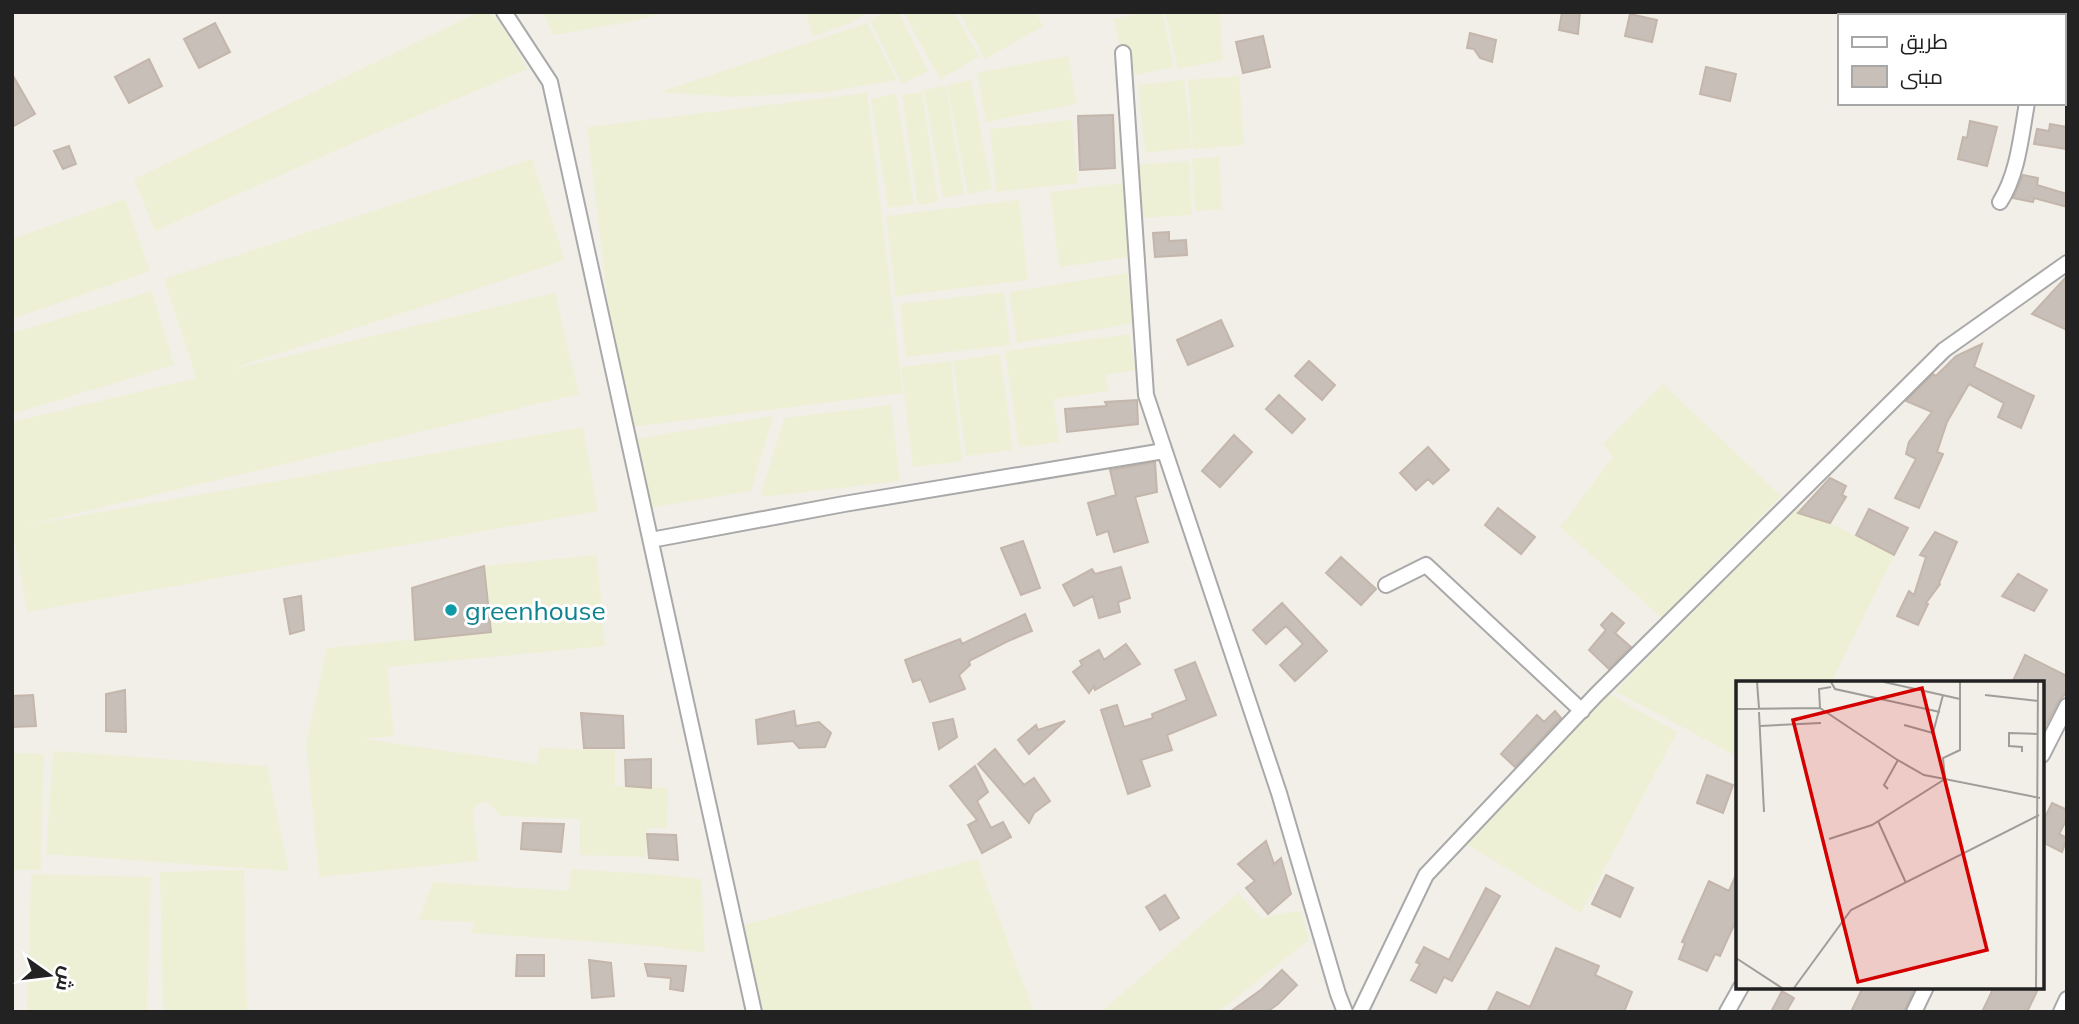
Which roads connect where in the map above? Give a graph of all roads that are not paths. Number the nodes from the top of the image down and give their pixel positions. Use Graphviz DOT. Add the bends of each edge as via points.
graph roads {
  1 [pos="503,12"];
  2 [pos="1123,53"];
  3 [pos="2027,105"];
  4 [pos="2000,202"];
  5 [pos="2067,262"];
  6 [pos="1164,451"];
  7 [pos="651,540"];
  8 [pos="1387,585"];
  9 [pos="2067,706"];
  10 [pos="1582,710"];
  11 [pos="2044,751"];
  12 [pos="1740,989"];
  13 [pos="1925,989"];
  14 [pos="2067,999"];
  15 [pos="754,1012"];
  16 [pos="1345,1012"];
  17 [pos="1360,1012"];
  18 [pos="1727,1012"];
  19 [pos="1914,1012"];
  20 [pos="2061,1012"];
  1 -- 7 [label="street" via="550,82"];
  2 -- 6 [label="street" via="1146,395"];
  3 -- 4 [label="street" via="2014,169"];
  5 -- 10 [label="street" via="1944,350"];
  6 -- 7 [label="street"];
  6 -- 16 [label="street" via="1279,793"];
  7 -- 15 [label="street"];
  8 -- 10 [label="street" via="1426,565"];
  9 -- 11 [label="street"];
  10 -- 17 [label="street" via="1426,875"];
  12 -- 18 [label="street"];
  13 -- 19 [label="street"];
  14 -- 20 [label="street"];
}
